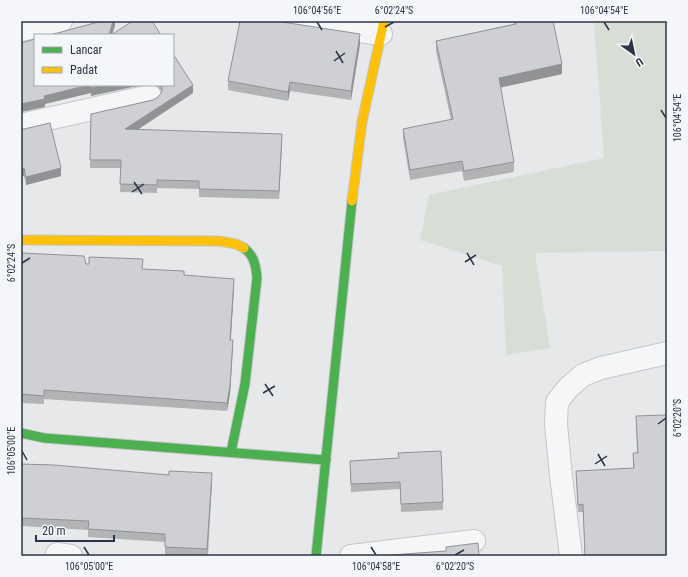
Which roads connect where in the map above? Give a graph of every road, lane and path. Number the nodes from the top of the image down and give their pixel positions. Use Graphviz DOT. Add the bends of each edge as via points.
graph roads {
  1 [pos="61,21"];
  2 [pos="289,21"];
  3 [pos="382,28"];
  4 [pos="21,30"];
  5 [pos="150,96"];
  6 [pos="21,125"];
  7 [pos="21,240"];
  8 [pos="667,353"];
  9 [pos="21,433"];
  10 [pos="232,452"];
  11 [pos="326,460"];
  12 [pos="474,541"];
  13 [pos="316,556"];
  14 [pos="351,556"];
  15 [pos="571,556"];
  1 -- 4 [label="street"];
  2 -- 3 [label="street"];
  3 -- 11 [label="street" via="362,122"];
  5 -- 6 [label="street"];
  7 -- 10 [label="street" via="219,241 234,243 252,255 257,278 245,384"];
  8 -- 15 [label="street" via="601,368 583,375 568,388 558,402 557,432"];
  9 -- 10 [label="street" via="44,438"];
  10 -- 11 [label="street"];
  11 -- 13 [label="street"];
  12 -- 14 [label="street"];
}
